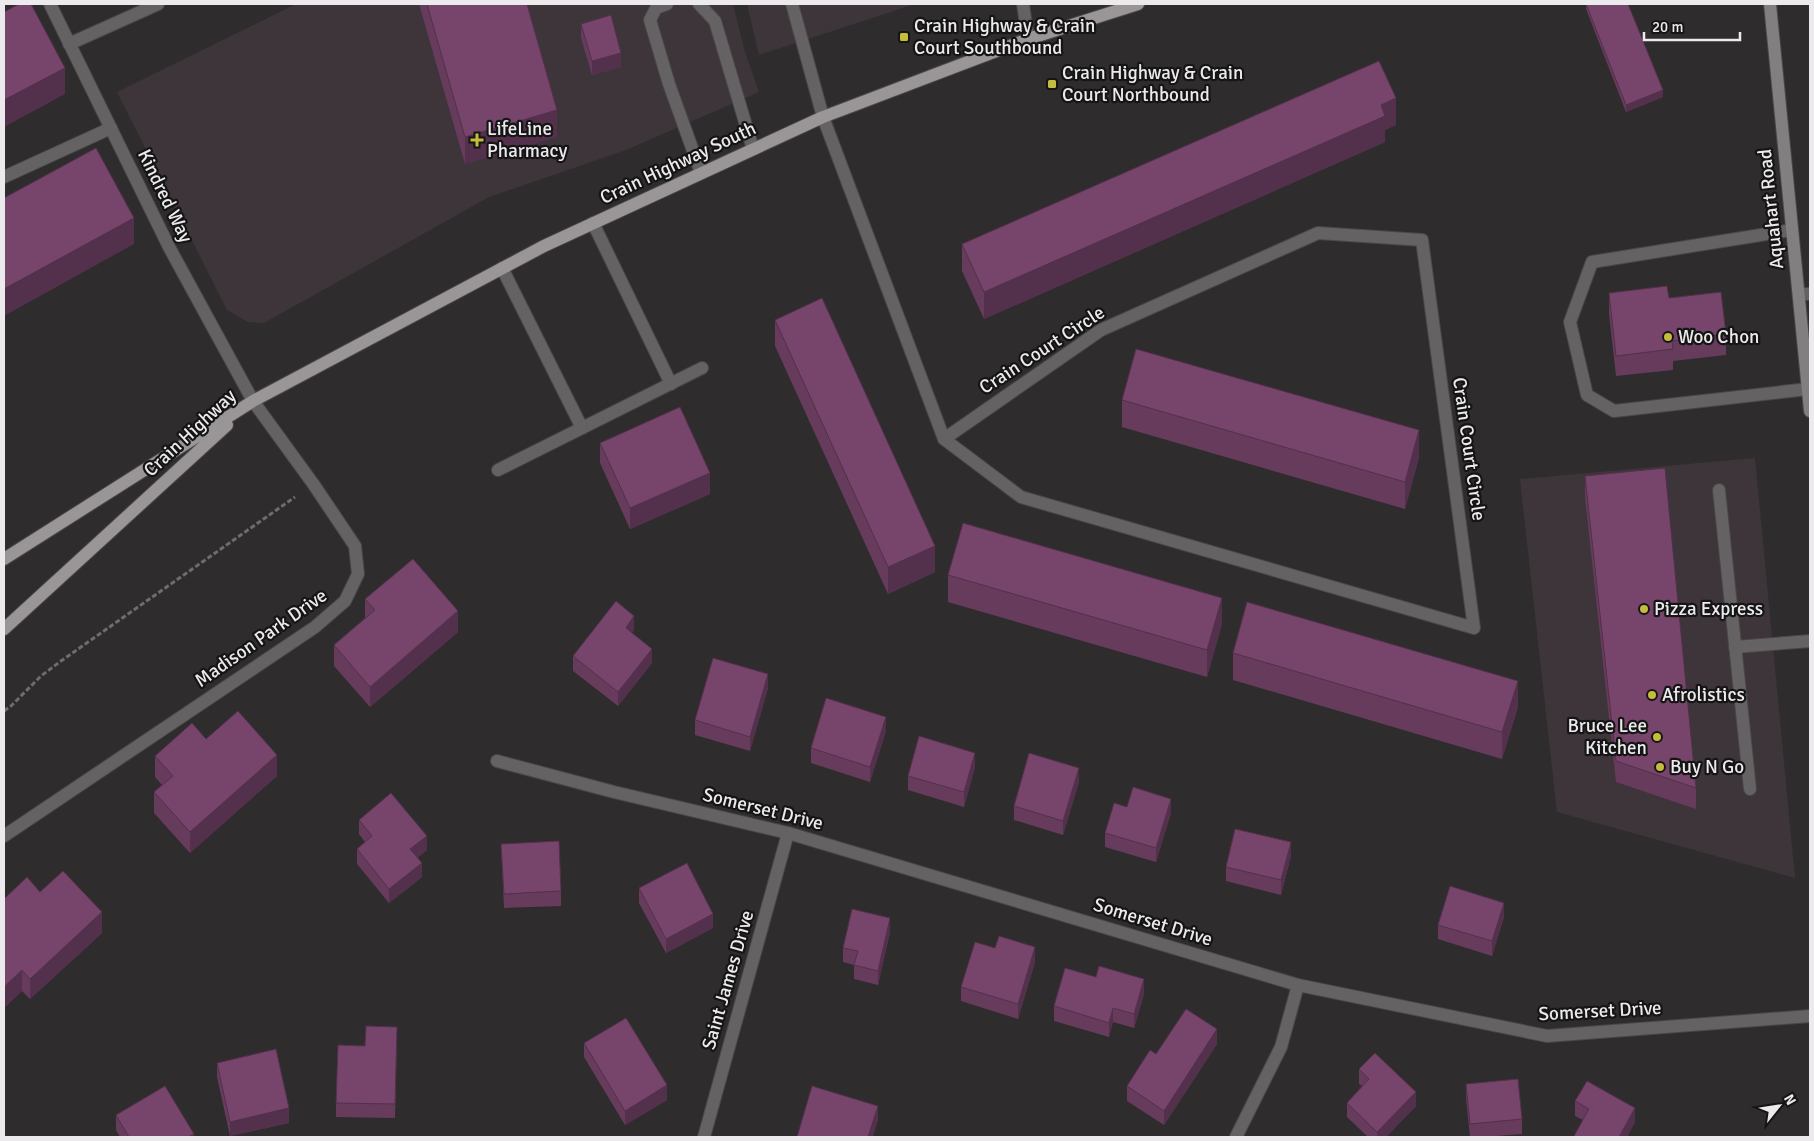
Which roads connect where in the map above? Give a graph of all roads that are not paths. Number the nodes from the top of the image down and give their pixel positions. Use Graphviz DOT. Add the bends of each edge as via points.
graph roads {
  1 [pos="50,4"];
  2 [pos="158,4"];
  3 [pos="668,4"];
  4 [pos="699,4"];
  5 [pos="792,4"];
  6 [pos="1023,4"];
  7 [pos="1138,4"];
  8 [pos="1770,4"];
  9 [pos="1109,8"];
  10 [pos="1028,39"];
  11 [pos="69,44"];
  12 [pos="823,117"];
  13 [pos="111,128"];
  14 [pos="753,149"];
  15 [pos="701,173"];
  16 [pos="4,177"];
  17 [pos="593,223"];
  18 [pos="1792,230"];
  19 [pos="502,268"];
  20 [pos="1805,294"];
  21 [pos="702,368"];
  22 [pos="671,384"];
  23 [pos="1808,390"];
  24 [pos="253,401"];
  25 [pos="1810,410"];
  26 [pos="582,428"];
  27 [pos="944,439"];
  28 [pos="498,470"];
  29 [pos="1719,490"];
  30 [pos="4,559"];
  31 [pos="4,629"];
  32 [pos="1810,641"];
  33 [pos="1735,647"];
  34 [pos="497,760"];
  35 [pos="1750,789"];
  36 [pos="788,833"];
  37 [pos="4,836"];
  38 [pos="1298,985"];
  39 [pos="1810,1016"];
  40 [pos="704,1137"];
  41 [pos="1236,1137"];
  1 -- 11 [label="street, Kindred Way"];
  2 -- 11 [label="street"];
  3 -- 15 [label="street" via="656,8 650,20"];
  4 -- 14 [label="street" via="715,21"];
  5 -- 12 [label="street"];
  6 -- 10 [label="street"];
  7 -- 9 [label="main road, Crain Highway South"];
  8 -- 18 [label="street, Aquahart Road"];
  9 -- 10 [label="main road, Crain Highway South"];
  10 -- 12 [label="main road, Crain Highway South"];
  11 -- 13 [label="street, Kindred Way"];
  12 -- 14 [label="main road, Crain Highway South"];
  12 -- 27 [label="street"];
  13 -- 16 [label="street"];
  13 -- 24 [label="street, Kindred Way" via="169,247"];
  14 -- 15 [label="main road, Crain Highway South"];
  15 -- 17 [label="main road, Crain Highway South"];
  17 -- 19 [label="main road, Crain Highway South"];
  17 -- 22 [label="street"];
  18 -- 20 [label="street, Aquahart Road"];
  18 -- 23 [label="street" via="1592,262 1570,322 1587,395 1614,411"];
  19 -- 24 [label="main road, Crain Highway South"];
  19 -- 26 [label="street"];
  20 -- 23 [label="street, Aquahart Road"];
  21 -- 22 [label="street"];
  22 -- 26 [label="street"];
  23 -- 25 [label="street, Aquahart Road"];
  24 -- 30 [label="main road, Crain Highway"];
  24 -- 31 [label="main road, Crain Highway"];
  24 -- 37 [label="street, Madison Park Drive" via="354,546 358,574 345,601 315,627"];
  26 -- 28 [label="street"];
  27 -- 27 [label="street, Crain Court Circle" via="1102,330 1318,233 1422,240 1474,628 1021,497"];
  29 -- 33 [label="street"];
  32 -- 33 [label="street"];
  33 -- 35 [label="street"];
  34 -- 36 [label="street, Somerset Drive" via="614,792"];
  36 -- 38 [label="street, Somerset Drive"];
  36 -- 40 [label="street, Saint James Drive"];
  38 -- 39 [label="street, Somerset Drive" via="1547,1036"];
  38 -- 41 [label="street" via="1281,1047"];
}
